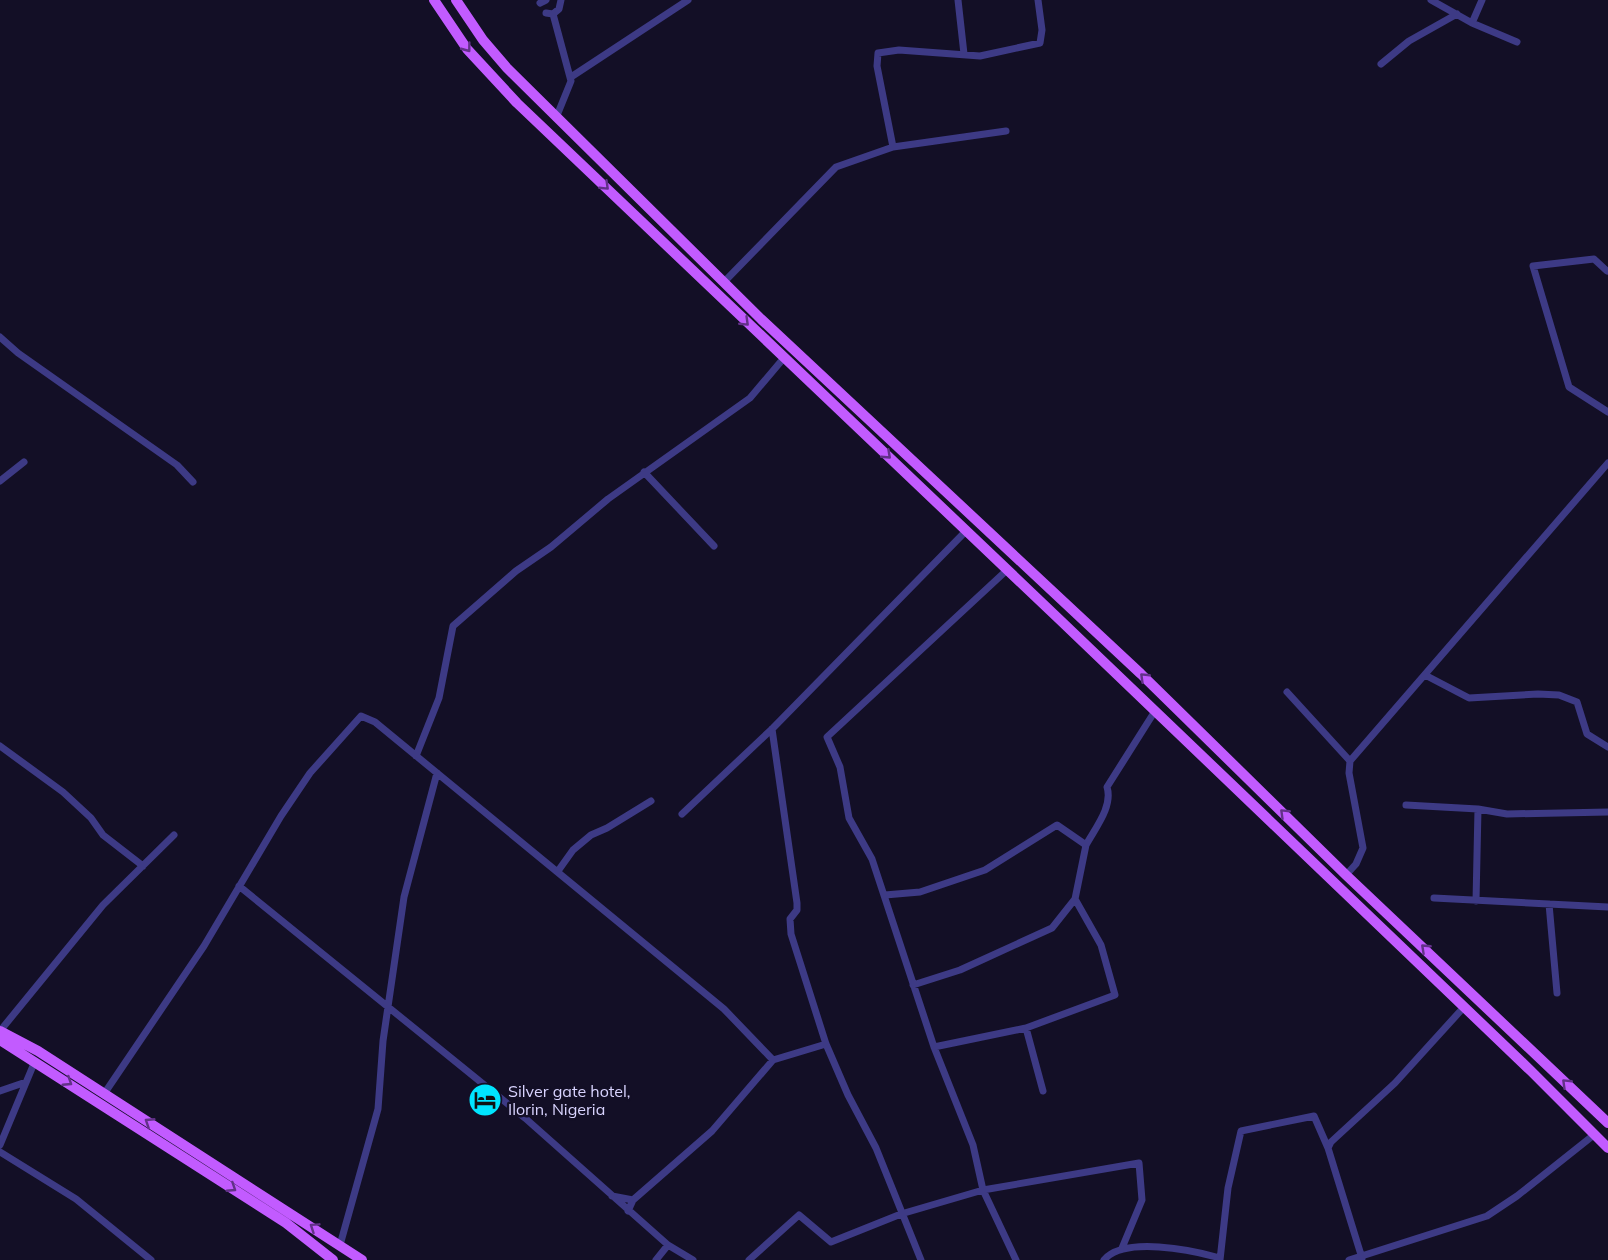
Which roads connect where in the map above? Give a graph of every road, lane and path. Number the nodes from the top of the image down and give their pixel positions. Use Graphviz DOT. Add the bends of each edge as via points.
graph roads {
  1 [pos="435,0"];
  2 [pos="456,0"];
  3 [pos="561,0"];
  4 [pos="688,0"];
  5 [pos="958,0"];
  6 [pos="1038,0"];
  7 [pos="1431,0"];
  8 [pos="1482,0"];
  9 [pos="1457,14"];
  10 [pos="1472,23"];
  11 [pos="1517,42"];
  12 [pos="964,54"];
  13 [pos="1381,64"];
  14 [pos="571,77"];
  15 [pos="556,118"];
  16 [pos="1006,131"];
  17 [pos="893,147"];
  18 [pos="1607,271"];
  19 [pos="724,282"];
  20 [pos="0,337"];
  21 [pos="783,359"];
  22 [pos="1608,412"];
  23 [pos="24,462"];
  24 [pos="1608,463"];
  25 [pos="644,472"];
  26 [pos="0,481"];
  27 [pos="193,482"];
  28 [pos="966,531"];
  29 [pos="714,546"];
  30 [pos="1007,570"];
  31 [pos="1425,675"];
  32 [pos="1287,692"];
  33 [pos="1155,711"];
  34 [pos="772,729"];
  35 [pos="0,746"];
  36 [pos="1608,747"];
  37 [pos="416,756"];
  38 [pos="1350,761"];
  39 [pos="437,773"];
  40 [pos="651,801"];
  41 [pos="1406,806"];
  42 [pos="1478,809"];
  43 [pos="1608,812"];
  44 [pos="682,814"];
  45 [pos="174,835"];
  46 [pos="1086,845"];
  47 [pos="143,866"];
  48 [pos="558,871"];
  49 [pos="1346,874"];
  50 [pos="239,886"];
  51 [pos="885,895"];
  52 [pos="1434,898"];
  53 [pos="1075,899"];
  54 [pos="1476,901"];
  55 [pos="1549,904"];
  56 [pos="1608,907"];
  57 [pos="913,985"];
  58 [pos="1557,993"];
  59 [pos="389,1006"];
  60 [pos="1464,1007"];
  61 [pos="1026,1028"];
  62 [pos="0,1031"];
  63 [pos="0,1040"];
  64 [pos="826,1044"];
  65 [pos="934,1047"];
  66 [pos="773,1060"];
  67 [pos="35,1061"];
  68 [pos="26,1082"];
  69 [pos="0,1091"];
  70 [pos="1043,1091"];
  71 [pos="104,1094"];
  72 [pos="1608,1123"];
  73 [pos="1595,1134"];
  74 [pos="0,1145"];
  75 [pos="1328,1148"];
  76 [pos="1608,1148"];
  77 [pos="0,1152"];
  78 [pos="983,1190"];
  79 [pos="611,1196"];
  80 [pos="633,1200"];
  81 [pos="628,1211"];
  82 [pos="902,1214"];
  83 [pos="340,1245"];
  84 [pos="668,1245"];
  85 [pos="1122,1248"];
  86 [pos="1362,1258"];
  87 [pos="1220,1259"];
  88 [pos="151,1260"];
  89 [pos="333,1260"];
  90 [pos="362,1260"];
  91 [pos="656,1260"];
  92 [pos="693,1260"];
  93 [pos="749,1260"];
  94 [pos="921,1260"];
  95 [pos="1016,1260"];
  96 [pos="1104,1260"];
  97 [pos="1350,1260"];
  1 -- 21 [label="main road, one-way" via="467,49 510,96"];
  2 -- 15 [label="main road" via="483,40"];
  3 -- 14 [label="street" via="560,9 550,13"];
  4 -- 14 [label="street"];
  5 -- 12 [label="street"];
  6 -- 12 [label="street" via="1040,43 980,56"];
  7 -- 9 [label="street"];
  8 -- 10 [label="street"];
  9 -- 10 [label="street"];
  9 -- 13 [label="street" via="1418,34"];
  10 -- 11 [label="street"];
  12 -- 17 [label="street" via="899,50 878,53 878,75"];
  14 -- 15 [label="street"];
  15 -- 19 [label="main road"];
  16 -- 17 [label="street"];
  17 -- 19 [label="street" via="836,167"];
  18 -- 22 [label="street" via="1594,259 1533,266 1569,387"];
  49 -- 19 [label="main road, one-way" via="1141,674"];
  20 -- 27 [label="street" via="177,465"];
  21 -- 25 [label="street" via="750,398"];
  21 -- 28 [label="main road, one-way"];
  23 -- 26 [label="street"];
  24 -- 31 [label="street"];
  25 -- 29 [label="street"];
  25 -- 37 [label="street" via="516,571 453,626 439,698"];
  28 -- 30 [label="main road"];
  28 -- 34 [label="street"];
  30 -- 33 [label="main road"];
  30 -- 51 [label="street" via="827,737 840,767 849,818 872,859"];
  31 -- 36 [label="street" via="1469,698 1559,695 1576,702 1587,734"];
  31 -- 38 [label="street"];
  32 -- 38 [label="street"];
  33 -- 46 [label="street" via="1107,787 1110,797"];
  33 -- 60 [label="main road"];
  34 -- 44 [label="street"];
  34 -- 64 [label="street" via="797,903 790,919 791,934"];
  35 -- 47 [label="street" via="63,792 103,835"];
  37 -- 39 [label="street"];
  37 -- 50 [label="street" via="368,717 356,719 310,773"];
  38 -- 49 [label="street" via="1363,848"];
  39 -- 48 [label="street"];
  39 -- 59 [label="street" via="404,897"];
  40 -- 48 [label="street" via="591,835 573,850"];
  41 -- 42 [label="street"];
  42 -- 43 [label="street" via="1507,814"];
  42 -- 54 [label="street"];
  45 -- 47 [label="street"];
  46 -- 51 [label="street" via="1057,825 985,870 920,892"];
  46 -- 53 [label="street"];
  47 -- 62 [label="street" via="103,905"];
  48 -- 66 [label="street" via="724,1009"];
  72 -- 49 [label="main road, one-way"];
  50 -- 59 [label="street"];
  50 -- 71 [label="street" via="204,946"];
  51 -- 57 [label="street"];
  52 -- 54 [label="street"];
  53 -- 57 [label="street" via="1052,928 960,970"];
  53 -- 61 [label="street" via="1101,945 1115,995"];
  54 -- 55 [label="street"];
  55 -- 56 [label="street"];
  55 -- 58 [label="street"];
  57 -- 65 [label="street"];
  59 -- 79 [label="street" via="525,1118"];
  59 -- 83 [label="street" via="378,1109"];
  60 -- 73 [label="main road"];
  60 -- 75 [label="street" via="1395,1083"];
  61 -- 65 [label="street"];
  61 -- 70 [label="street"];
  62 -- 71 [label="main road"];
  63 -- 67 [label="main road"];
  64 -- 66 [label="street"];
  64 -- 82 [label="street" via="876,1148"];
  65 -- 78 [label="street" via="973,1145"];
  66 -- 80 [label="street" via="712,1131"];
  67 -- 68 [label="street"];
  67 -- 89 [label="main road, one-way" via="286,1223"];
  68 -- 69 [label="street"];
  68 -- 74 [label="street"];
  83 -- 71 [label="main road, one-way"];
  73 -- 76 [label="main road"];
  73 -- 86 [label="street" via="1487,1216"];
  75 -- 86 [label="street"];
  75 -- 87 [label="street" via="1314,1116 1241,1131 1228,1188"];
  77 -- 88 [label="street" via="76,1198"];
  78 -- 82 [label="street"];
  78 -- 85 [label="street" via="1139,1163 1143,1200"];
  78 -- 95 [label="street"];
  79 -- 80 [label="street"];
  79 -- 81 [label="street"];
  80 -- 81 [label="street"];
  81 -- 84 [label="street"];
  82 -- 93 [label="street" via="831,1242 799,1215"];
  82 -- 94 [label="street"];
  83 -- 90 [label="main road"];
  84 -- 91 [label="street"];
  84 -- 92 [label="street"];
  85 -- 87 [label="street" via="1190,1250"];
  85 -- 96 [label="street"];
  86 -- 97 [label="street"];
}
